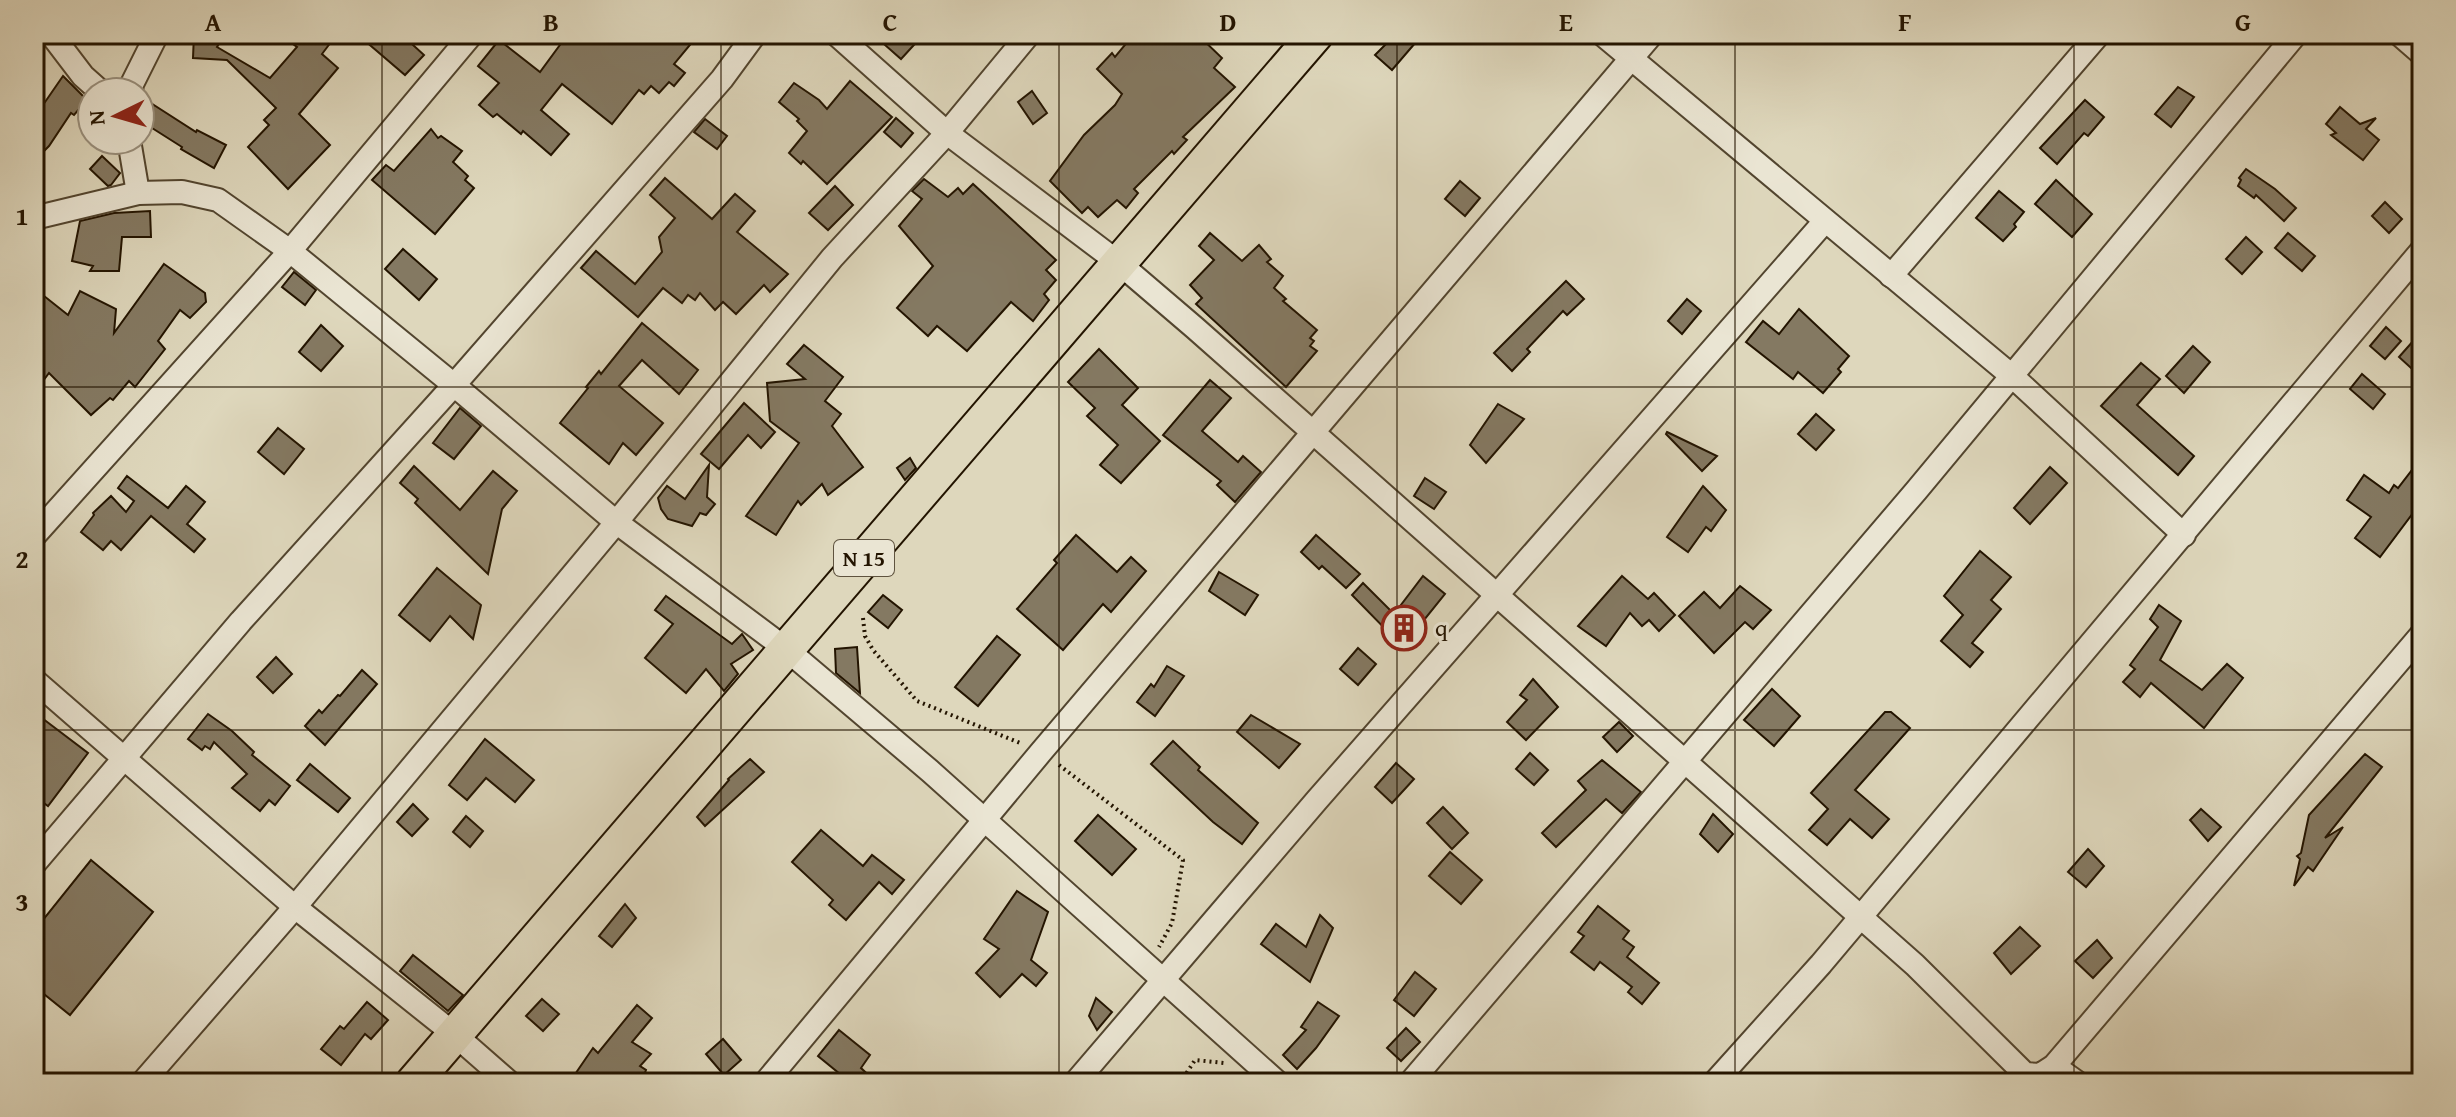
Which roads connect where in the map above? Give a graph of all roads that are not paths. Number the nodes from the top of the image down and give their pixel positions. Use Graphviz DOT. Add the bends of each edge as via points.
graph roads {
  1 [pos="51,34"];
  2 [pos="157,34"];
  3 [pos="472,34"];
  4 [pos="755,34"];
  5 [pos="836,34"];
  6 [pos="1029,34"];
  7 [pos="1316,34"];
  8 [pos="1602,34"];
  9 [pos="1652,34"];
  10 [pos="2099,34"];
  11 [pos="2296,34"];
  12 [pos="2399,34"];
  13 [pos="2422,54"];
  14 [pos="1631,59"];
  15 [pos="83,76"];
  16 [pos="136,76"];
  17 [pos="947,133"];
  18 [pos="132,156"];
  19 [pos="138,193"];
  20 [pos="34,218"];
  21 [pos="1825,221"];
  22 [pos="2422,250"];
  23 [pos="290,251"];
  24 [pos="1119,263"];
  25 [pos="1891,276"];
  26 [pos="2012,376"];
  27 [pos="454,385"];
  28 [pos="1314,432"];
  29 [pos="616,522"];
  30 [pos="2184,535"];
  31 [pos="34,536"];
  32 [pos="1497,595"];
  33 [pos="2422,634"];
  34 [pos="786,649"];
  35 [pos="34,680"];
  36 [pos="125,757"];
  37 [pos="1685,761"];
  38 [pos="985,820"];
  39 [pos="34,864"];
  40 [pos="295,907"];
  41 [pos="1861,917"];
  42 [pos="1163,980"];
  43 [pos="454,1034"];
  44 [pos="2054,1066"];
  45 [pos="142,1083"];
  46 [pos="413,1083"];
  47 [pos="510,1083"];
  48 [pos="765,1083"];
  49 [pos="1075,1083"];
  50 [pos="1278,1083"];
  51 [pos="1410,1083"];
  52 [pos="1714,1083"];
  53 [pos="2078,1083"];
  1 -- 15 [label="street"];
  2 -- 16 [label="street"];
  3 -- 23 [label="street"];
  4 -- 27 [label="street" via="722,79"];
  5 -- 17 [label="street"];
  6 -- 17 [label="street"];
  7 -- 24 [label="main road, N 15"];
  8 -- 14 [label="street"];
  9 -- 14 [label="street"];
  10 -- 25 [label="street"];
  11 -- 26 [label="street"];
  12 -- 13 [label="street"];
  14 -- 21 [label="street"];
  14 -- 28 [label="street"];
  17 -- 24 [label="street"];
  17 -- 29 [label="street" via="832,258"];
  18 -- 19 [label="street"];
  19 -- 20 [label="street"];
  19 -- 23 [label="street" via="182,192 218,200"];
  21 -- 25 [label="street"];
  21 -- 32 [label="street"];
  22 -- 30 [label="street"];
  23 -- 27 [label="street"];
  23 -- 31 [label="street"];
  24 -- 28 [label="street"];
  24 -- 34 [label="main road, N 15"];
  25 -- 26 [label="street"];
  26 -- 30 [label="street"];
  26 -- 37 [label="street"];
  27 -- 29 [label="street"];
  27 -- 36 [label="street"];
  28 -- 32 [label="street"];
  28 -- 38 [label="street"];
  29 -- 34 [label="street"];
  29 -- 40 [label="street"];
  30 -- 41 [label="street"];
  32 -- 37 [label="street"];
  32 -- 42 [label="street"];
  33 -- 44 [label="street"];
  34 -- 38 [label="street"];
  34 -- 43 [label="main road, N 15"];
  35 -- 36 [label="street"];
  36 -- 39 [label="street"];
  36 -- 40 [label="street"];
  37 -- 41 [label="street"];
  37 -- 51 [label="street"];
  38 -- 42 [label="street"];
  38 -- 48 [label="street"];
  40 -- 43 [label="street"];
  40 -- 45 [label="street"];
  41 -- 44 [label="street" via="2025,1074 2040,1075"];
  41 -- 52 [label="street"];
  42 -- 49 [label="street"];
  42 -- 50 [label="street"];
  43 -- 46 [label="main road, N 15"];
  43 -- 47 [label="street"];
  44 -- 53 [label="street"];
}
